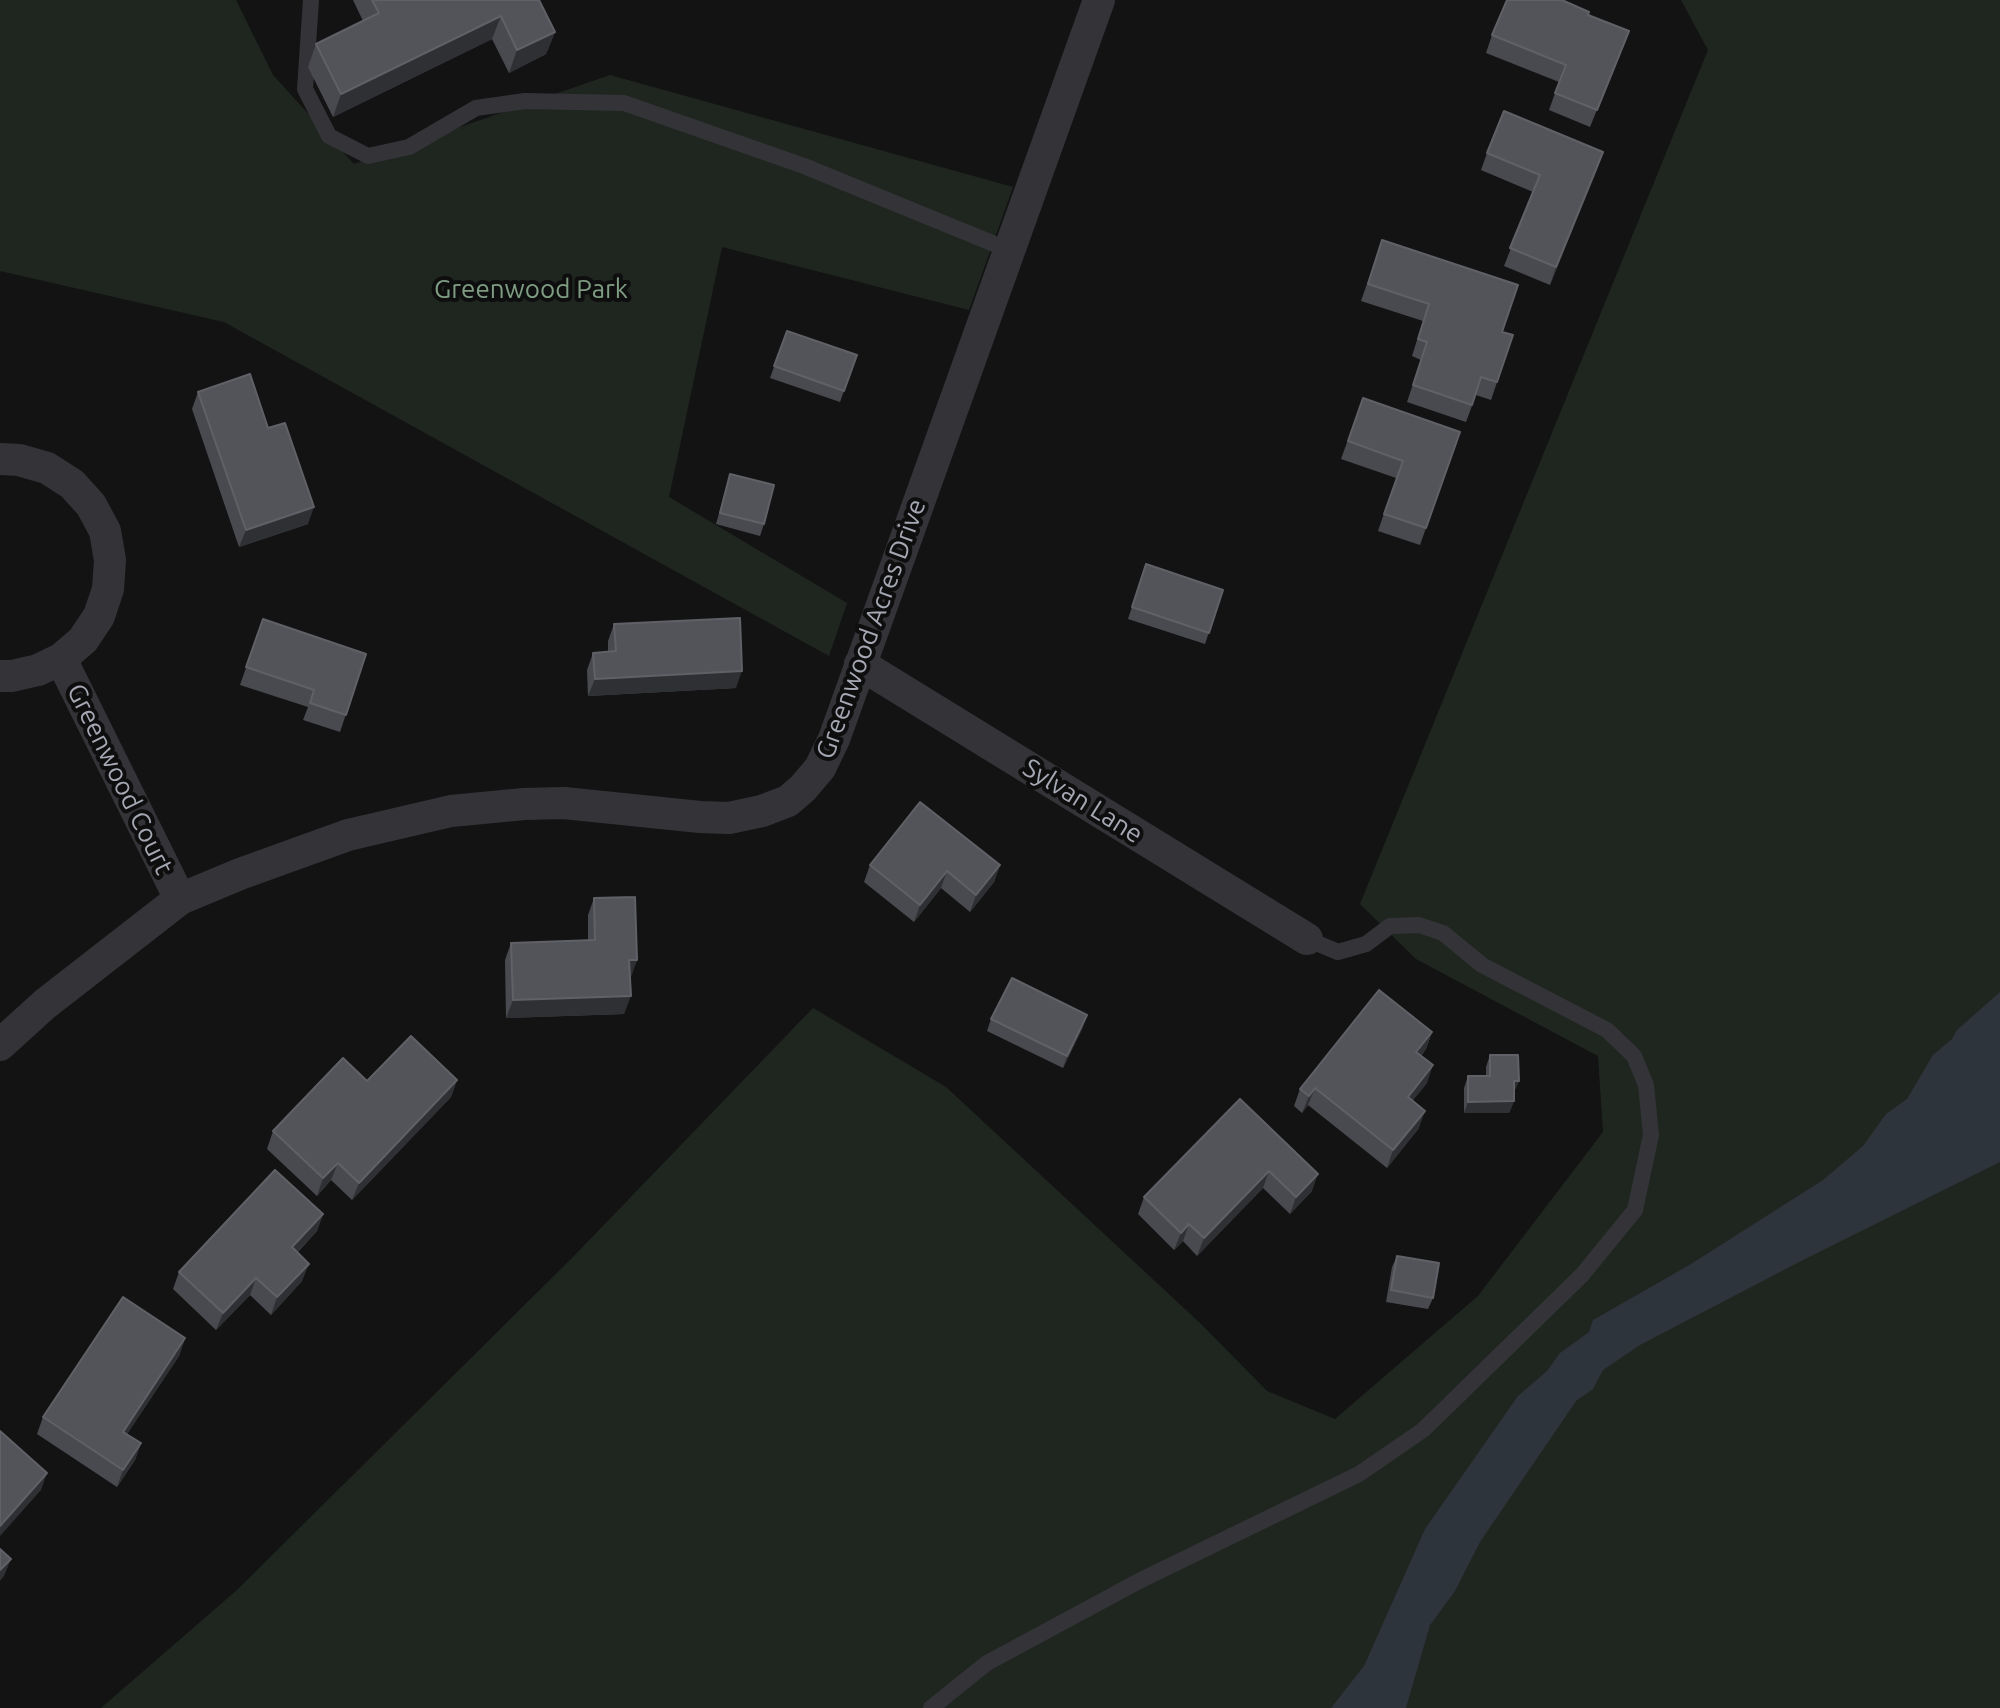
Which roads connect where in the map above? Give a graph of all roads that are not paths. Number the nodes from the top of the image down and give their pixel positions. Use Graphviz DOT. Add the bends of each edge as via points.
graph roads {
  1 [pos="311,0"];
  2 [pos="1099,0"];
  3 [pos="1009,250"];
  4 [pos="0,459"];
  5 [pos="61,659"];
  6 [pos="860,664"];
  7 [pos="0,676"];
  8 [pos="180,899"];
  9 [pos="1307,939"];
  10 [pos="0,1045"];
  11 [pos="931,1708"];
  1 -- 3 [label="lane" via="305,89 329,136 368,156 409,147 476,108 525,101 624,103 804,166"];
  2 -- 3 [label="street, Greenwood Acres Drive"];
  3 -- 6 [label="street, Greenwood Acres Drive"];
  4 -- 5 [label="street, Greenwood Court" via="47,468 72,484 105,531 108,589 99,616"];
  5 -- 7 [label="street, Greenwood Court" via="38,670"];
  5 -- 8 [label="street, Greenwood Court"];
  6 -- 8 [label="street, Greenwood Acres Drive" via="820,768 788,801 762,811 700,817 564,803 451,811 348,835"];
  6 -- 9 [label="street, Sylvan Lane"];
  8 -- 10 [label="street, Greenwood Acres Drive"];
  9 -- 11 [label="lane" via="1338,952 1366,944 1390,926 1419,925 1443,933 1482,965 1607,1030 1634,1056 1646,1085 1651,1135 1635,1210 1582,1275 1423,1430 1359,1474 1141,1580 987,1663"];
}
